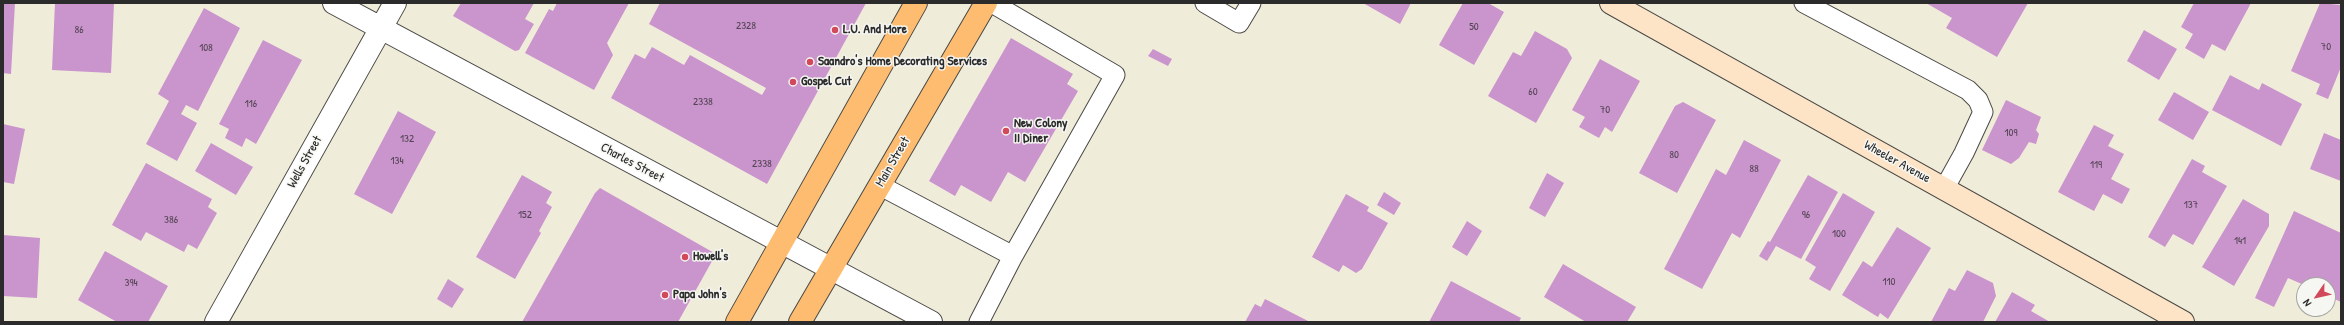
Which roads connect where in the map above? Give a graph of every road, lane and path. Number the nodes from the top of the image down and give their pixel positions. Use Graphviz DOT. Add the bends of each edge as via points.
graph roads {
  1 [pos="334,3"];
  2 [pos="395,3"];
  3 [pos="916,3"];
  4 [pos="986,3"];
  5 [pos="992,3"];
  6 [pos="1205,3"];
  7 [pos="1251,3"];
  8 [pos="1611,3"];
  9 [pos="1804,3"];
  10 [pos="381,28"];
  11 [pos="879,185"];
  12 [pos="1944,189"];
  13 [pos="780,242"];
  14 [pos="1013,256"];
  15 [pos="830,268"];
  16 [pos="216,322"];
  17 [pos="737,322"];
  18 [pos="800,322"];
  19 [pos="932,322"];
  20 [pos="979,322"];
  21 [pos="2183,322"];
  1 -- 10 [label="street, Charles Street"];
  2 -- 10 [label="street, Wells Street"];
  3 -- 13 [label="main road"];
  4 -- 11 [label="main road, Main Street"];
  5 -- 14 [label="lane" via="1115,75"];
  6 -- 7 [label="lane" via="1239,23"];
  8 -- 12 [label="street, Wheeler Avenue"];
  9 -- 12 [label="lane" via="1968,90 1978,100 1983,112 1964,154"];
  10 -- 13 [label="street, Charles Street"];
  10 -- 16 [label="street, Wells Street"];
  11 -- 14 [label="lane"];
  11 -- 15 [label="main road, Main Street"];
  12 -- 21 [label="street, Wheeler Avenue"];
  13 -- 15 [label="street, Charles Street"];
  13 -- 17 [label="main road"];
  14 -- 20 [label="lane"];
  15 -- 18 [label="main road, Main Street"];
  15 -- 19 [label="street, Charles Street"];
}
